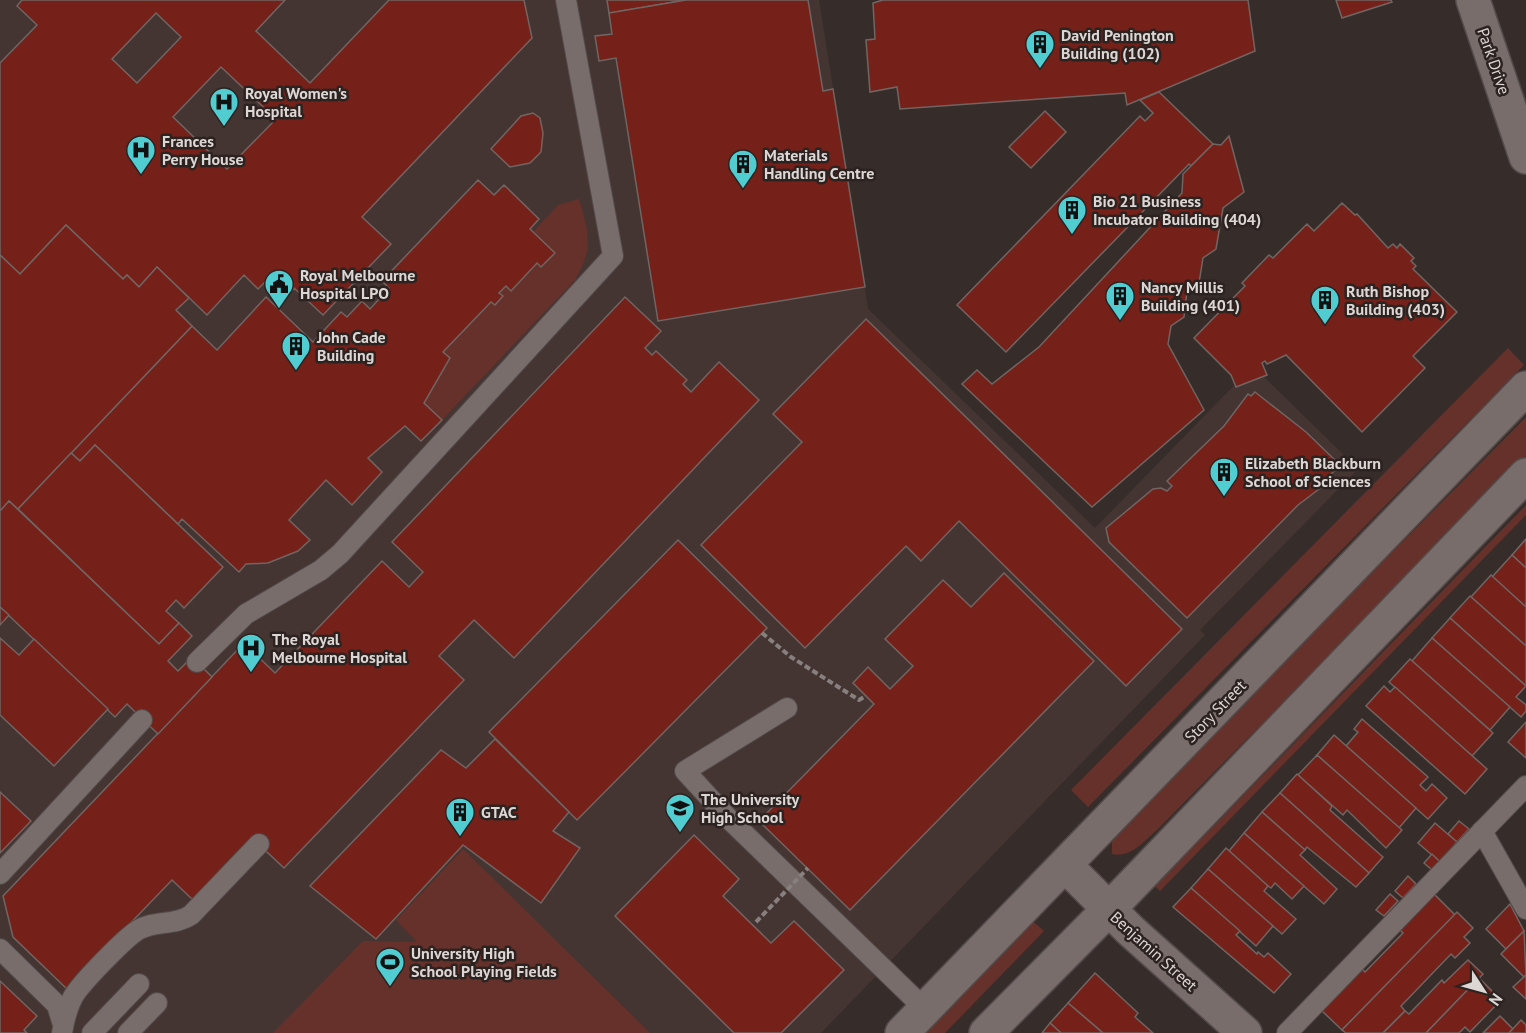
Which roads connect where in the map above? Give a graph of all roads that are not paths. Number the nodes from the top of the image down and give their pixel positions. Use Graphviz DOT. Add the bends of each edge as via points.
graph roads {
  1 [pos="566,0"];
  2 [pos="1473,0"];
  3 [pos="1526,157"];
  4 [pos="1526,388"];
  5 [pos="1526,476"];
  6 [pos="197,662"];
  7 [pos="787,708"];
  8 [pos="142,720"];
  9 [pos="1526,786"];
  10 [pos="1482,831"];
  11 [pos="259,844"];
  12 [pos="1066,866"];
  13 [pos="0,874"];
  14 [pos="1526,909"];
  15 [pos="1108,910"];
  16 [pos="0,949"];
  17 [pos="139,984"];
  18 [pos="157,1003"];
  19 [pos="926,1010"];
  20 [pos="63,1029"];
  21 [pos="92,1033"];
  22 [pos="128,1033"];
  23 [pos="902,1033"];
  24 [pos="986,1033"];
  25 [pos="1245,1033"];
  26 [pos="1287,1033"];
  1 -- 6 [label="lane" via="614,256 340,554 321,570 246,614"];
  2 -- 3 [label="street, Park Drive"];
  4 -- 12 [label="street, Story Street"];
  5 -- 15 [label="street"];
  7 -- 19 [label="lane" via="686,771 728,818"];
  8 -- 13 [label="lane"];
  9 -- 10 [label="lane"];
  10 -- 14 [label="lane"];
  10 -- 26 [label="lane"];
  11 -- 20 [label="lane" via="183,921 161,922 138,930 125,941 79,989"];
  12 -- 15 [label="street, Benjamin Street"];
  12 -- 19 [label="street, Story Street"];
  15 -- 24 [label="street"];
  15 -- 25 [label="street, Benjamin Street"];
  16 -- 20 [label="lane" via="57,1005"];
  17 -- 21 [label="lane"];
  18 -- 22 [label="lane"];
  19 -- 23 [label="street, Story Street"];
}
